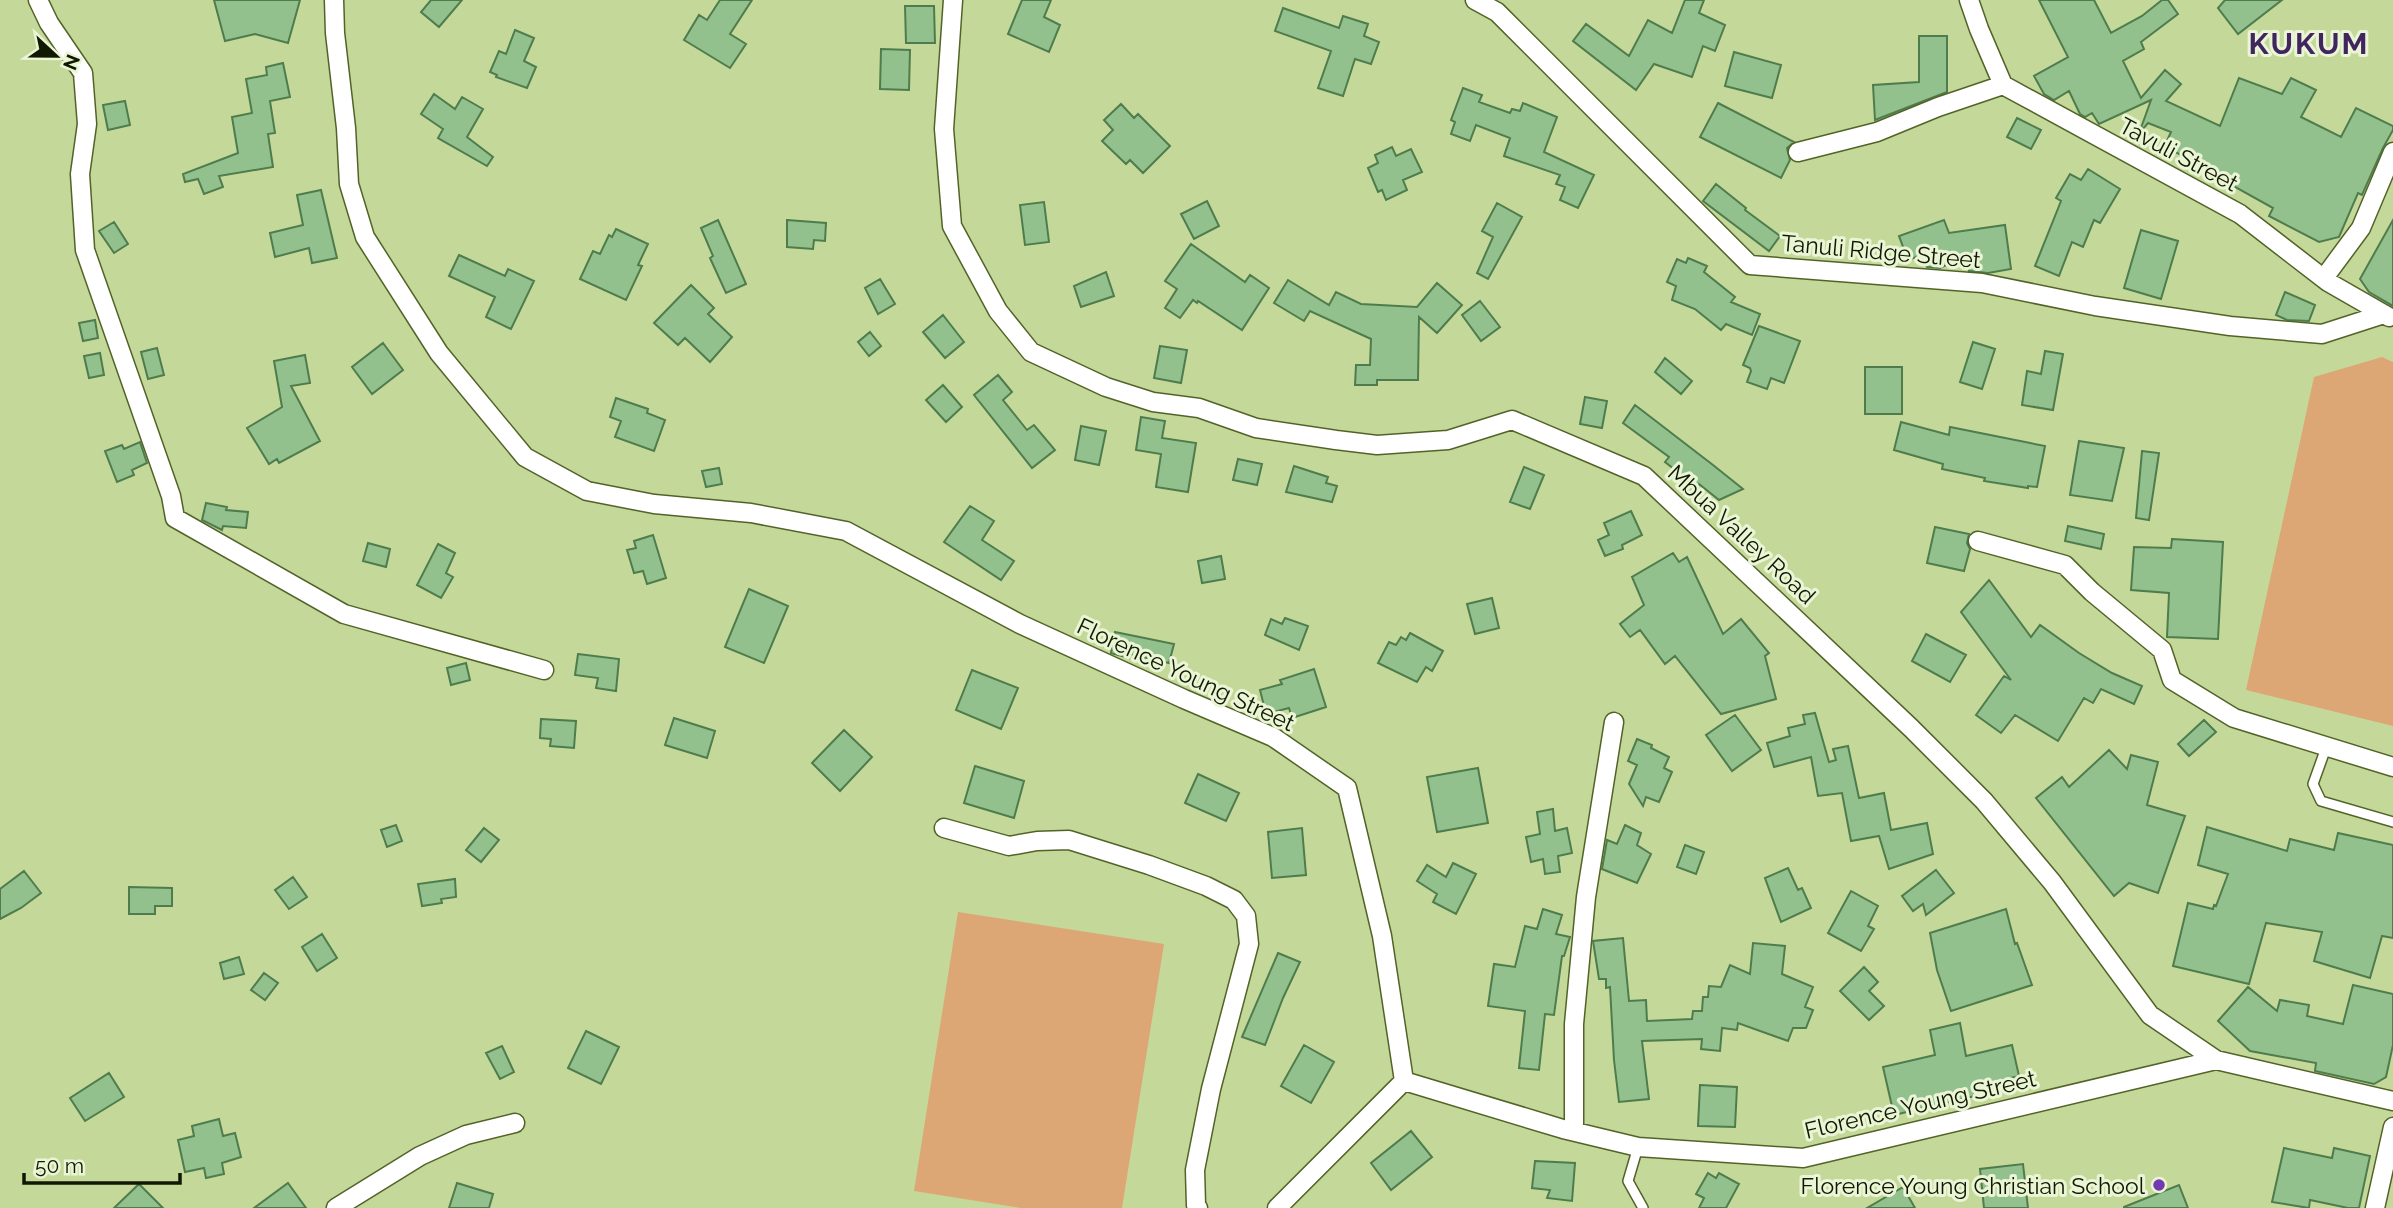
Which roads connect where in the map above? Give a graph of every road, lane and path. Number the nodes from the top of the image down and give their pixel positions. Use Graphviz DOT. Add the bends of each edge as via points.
graph roads {
  1 [pos="38,0"];
  2 [pos="334,0"];
  3 [pos="953,0"];
  4 [pos="1475,0"];
  5 [pos="1969,0"];
  6 [pos="2003,85"];
  7 [pos="1798,152"];
  8 [pos="2393,152"];
  9 [pos="2324,278"];
  10 [pos="2388,316"];
  11 [pos="1978,541"];
  12 [pos="544,670"];
  13 [pos="1614,722"];
  14 [pos="2327,745"];
  15 [pos="2393,767"];
  16 [pos="2393,822"];
  17 [pos="944,828"];
  18 [pos="2216,1060"];
  19 [pos="1404,1081"];
  20 [pos="2393,1101"];
  21 [pos="515,1123"];
  22 [pos="2393,1127"];
  23 [pos="1574,1132"];
  24 [pos="1639,1147"];
  25 [pos="336,1208"];
  26 [pos="1198,1208"];
  27 [pos="1277,1208"];
  28 [pos="1643,1208"];
  29 [pos="2375,1208"];
  1 -- 12 [label="street" via="83,73 87,124 80,174 85,250 175,517 344,614"];
  2 -- 19 [label="street, Florence Young Street" via="349,184 365,237 439,353 524,457 587,491 846,531 1020,624 1273,737 1347,788 1382,936"];
  3 -- 18 [label="street, Mbua Valley Road" via="944,129 952,226 998,312 1031,352 1105,387 1153,402 1199,408 1256,428 1377,445 1448,440 1512,420 1644,476 1984,801 2052,882 2150,1015"];
  4 -- 10 [label="street, Tanuli Ridge Street" via="1497,12 1750,265 1982,283 2108,308 2322,334"];
  5 -- 6 [label="street"];
  6 -- 7 [label="street" via="1877,132"];
  6 -- 9 [label="street, Tavuli Street" via="2240,214"];
  8 -- 9 [label="street" via="2361,228"];
  9 -- 10 [label="street, Tavuli Street"];
  11 -- 14 [label="street" via="2065,565 2162,650 2172,680 2234,718"];
  13 -- 23 [label="street" via="1586,897 1574,1024"];
  14 -- 15 [label="street"];
  14 -- 16 [label="lane" via="2313,784 2321,801"];
  17 -- 26 [label="street" via="1009,846 1069,840 1206,886 1234,900 1246,916 1249,944 1195,1170"];
  18 -- 20 [label="street, Florence Young Street"];
  18 -- 24 [label="street, Florence Young Street" via="1803,1158"];
  19 -- 23 [label="street, Florence Young Street"];
  19 -- 27 [label="street"];
  21 -- 25 [label="street" via="466,1135 420,1156"];
  22 -- 29 [label="street"];
  23 -- 24 [label="street, Florence Young Street"];
  24 -- 28 [label="lane" via="1628,1181"];
}
